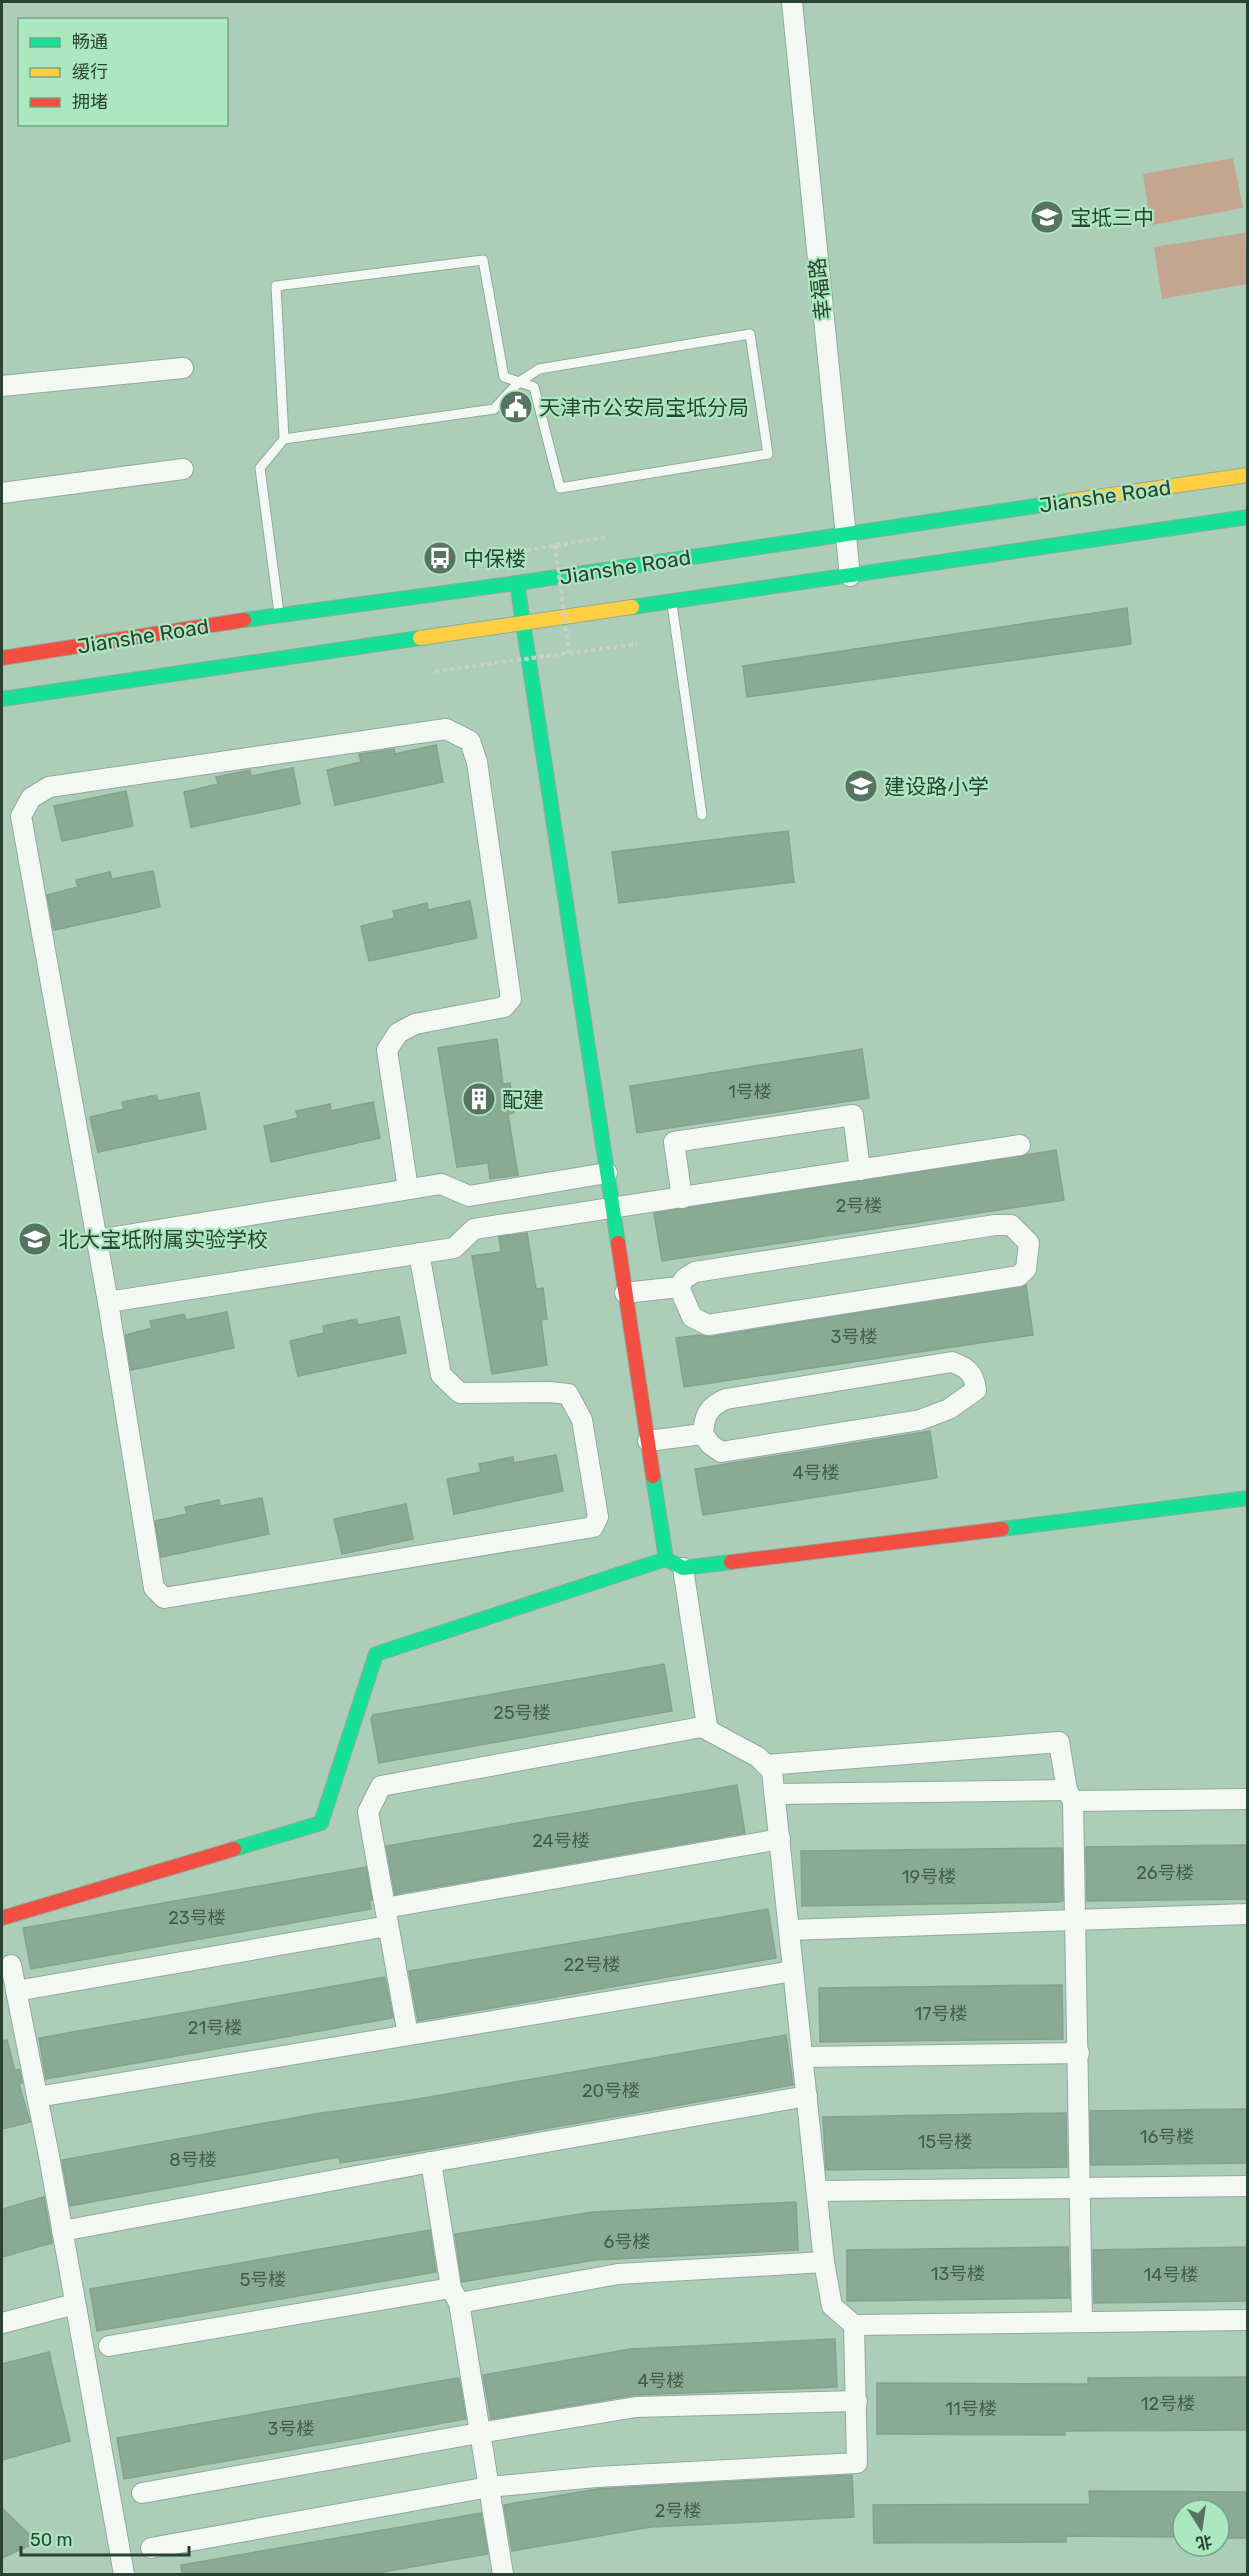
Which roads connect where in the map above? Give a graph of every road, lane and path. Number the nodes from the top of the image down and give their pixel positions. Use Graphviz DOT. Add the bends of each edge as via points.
graph roads {
  1 [pos="792,2"];
  2 [pos="183,368"];
  3 [pos="519,382"];
  4 [pos="2,386"];
  5 [pos="284,439"];
  6 [pos="183,469"];
  7 [pos="1248,475"];
  8 [pos="2,493"];
  9 [pos="1248,517"];
  10 [pos="845,534"];
  11 [pos="607,537"];
  12 [pos="555,545"];
  13 [pos="497,555"];
  14 [pos="850,576"];
  15 [pos="517,583"];
  16 [pos="672,603"];
  17 [pos="279,615"];
  18 [pos="522,623"];
  19 [pos="637,644"];
  20 [pos="569,653"];
  21 [pos="2,658"];
  22 [pos="435,671"];
  23 [pos="2,699"];
  24 [pos="702,815"];
  25 [pos="1020,1145"];
  26 [pos="860,1170"];
  27 [pos="607,1173"];
  28 [pos="408,1190"];
  29 [pos="469,1196"];
  30 [pos="682,1198"];
  31 [pos="613,1209"];
  32 [pos="474,1229"];
  33 [pos="96,1240"];
  34 [pos="419,1253"];
  35 [pos="679,1287"];
  36 [pos="625,1293"];
  37 [pos="108,1302"];
  38 [pos="703,1434"];
  39 [pos="648,1442"];
  40 [pos="1248,1498"];
  41 [pos="674,1564"];
  42 [pos="702,1727"];
  43 [pos="766,1765"];
  44 [pos="775,1794"];
  45 [pos="1070,1796"];
  46 [pos="1248,1799"];
  47 [pos="780,1839"];
  48 [pos="1248,1914"];
  49 [pos="386,1917"];
  50 [pos="2,1918"];
  51 [pos="1077,1920"];
  52 [pos="789,1930"];
  53 [pos="10,1965"];
  54 [pos="793,1971"];
  55 [pos="16,1991"];
  56 [pos="408,2035"];
  57 [pos="1079,2053"];
  58 [pos="803,2057"];
  59 [pos="807,2096"];
  60 [pos="37,2097"];
  61 [pos="431,2162"];
  62 [pos="1248,2186"];
  63 [pos="1080,2188"];
  64 [pos="817,2191"];
  65 [pos="62,2231"];
  66 [pos="824,2262"];
  67 [pos="455,2296"];
  68 [pos="75,2304"];
  69 [pos="1248,2320"];
  70 [pos="1082,2322"];
  71 [pos="2,2323"];
  72 [pos="854,2325"];
  73 [pos="109,2346"];
  74 [pos="857,2402"];
  75 [pos="479,2433"];
  76 [pos="489,2487"];
  77 [pos="142,2493"];
  78 [pos="151,2548"];
  79 [pos="124,2574"];
  80 [pos="503,2574"];
  1 -- 10 [label="street, 幸福路"];
  2 -- 4 [label="street"];
  3 -- 3 [label="lane" via="534,387 560,488 768,454 750,334 539,369"];
  3 -- 5 [label="lane" via="494,410"];
  3 -- 5 [label="lane" via="504,377 483,260 276,286"];
  5 -- 17 [label="lane" via="260,468"];
  6 -- 8 [label="street"];
  7 -- 10 [label="main road, Jianshe Road"];
  9 -- 14 [label="main road, Jianshe Road"];
  10 -- 14 [label="street, 幸福路"];
  10 -- 15 [label="main road, Jianshe Road"];
  11 -- 12 [label="path"];
  12 -- 13 [label="path"];
  12 -- 20 [label="path, bridge"];
  14 -- 16 [label="main road, Jianshe Road"];
  15 -- 17 [label="main road, Jianshe Road"];
  15 -- 18 [label="main road"];
  16 -- 18 [label="main road, Jianshe Road"];
  16 -- 24 [label="lane"];
  17 -- 21 [label="main road, Jianshe Road"];
  18 -- 23 [label="main road, Jianshe Road"];
  18 -- 27 [label="main road"];
  19 -- 20 [label="path, bridge"];
  20 -- 22 [label="path, bridge"];
  25 -- 26 [label="street"];
  26 -- 30 [label="street"];
  26 -- 30 [label="street" via="853,1115 696,1139 674,1143"];
  27 -- 29 [label="street"];
  27 -- 31 [label="main road"];
  28 -- 29 [label="street" via="441,1184"];
  28 -- 33 [label="street"];
  28 -- 33 [label="street" via="387,1050 398,1033 415,1024 504,1007 511,999 477,762 470,741 446,729 49,787 31,798 21,816"];
  29 -- 32 [label="street"];
  30 -- 31 [label="street"];
  31 -- 32 [label="street"];
  31 -- 36 [label="main road"];
  32 -- 34 [label="street" via="454,1248"];
  33 -- 37 [label="street"];
  34 -- 37 [label="street"];
  34 -- 37 [label="street" via="441,1375 460,1393 568,1394 582,1420 598,1517 593,1527 164,1598 154,1588"];
  35 -- 35 [label="street" via="692,1317 708,1325 1020,1276 1026,1269 1029,1244 1011,1225 995,1225 695,1272"];
  35 -- 36 [label="street"];
  36 -- 39 [label="main road"];
  38 -- 38 [label="street" via="721,1452 920,1420 949,1409 976,1390 974,1376 965,1366 952,1362 726,1399 707,1412"];
  38 -- 39 [label="street"];
  39 -- 41 [label="main road"];
  40 -- 41 [label="main road"];
  41 -- 42 [label="street" via="707,1726"];
  41 -- 50 [label="main road" via="376,1654 321,1823"];
  42 -- 43 [label="street"];
  42 -- 49 [label="street" via="381,1786 368,1812"];
  43 -- 44 [label="street" via="772,1771"];
  43 -- 45 [label="street" via="1059,1742"];
  44 -- 45 [label="street"];
  44 -- 47 [label="street"];
  45 -- 46 [label="street"];
  45 -- 51 [label="street"];
  47 -- 49 [label="street"];
  47 -- 52 [label="street"];
  48 -- 51 [label="street"];
  49 -- 55 [label="street"];
  49 -- 56 [label="street"];
  51 -- 52 [label="street"];
  51 -- 57 [label="street"];
  52 -- 54 [label="street"];
  53 -- 55 [label="street"];
  54 -- 56 [label="street"];
  54 -- 58 [label="street"];
  55 -- 60 [label="street"];
  56 -- 60 [label="street"];
  57 -- 58 [label="street"];
  57 -- 63 [label="street"];
  58 -- 59 [label="street"];
  59 -- 61 [label="street"];
  59 -- 64 [label="street"];
  60 -- 65 [label="street"];
  61 -- 65 [label="street"];
  61 -- 67 [label="street"];
  62 -- 63 [label="street"];
  63 -- 64 [label="street"];
  63 -- 70 [label="street"];
  64 -- 66 [label="street"];
  65 -- 68 [label="street"];
  66 -- 67 [label="street" via="618,2274"];
  66 -- 72 [label="street" via="832,2306"];
  67 -- 73 [label="street"];
  67 -- 75 [label="street"];
  68 -- 71 [label="street"];
  68 -- 79 [label="street"];
  69 -- 70 [label="street"];
  70 -- 72 [label="street"];
  72 -- 74 [label="street"];
  74 -- 75 [label="street" via="636,2407"];
  74 -- 76 [label="street" via="857,2463 596,2477"];
  75 -- 76 [label="street"];
  75 -- 77 [label="street"];
  76 -- 78 [label="street"];
  76 -- 80 [label="street"];
}
